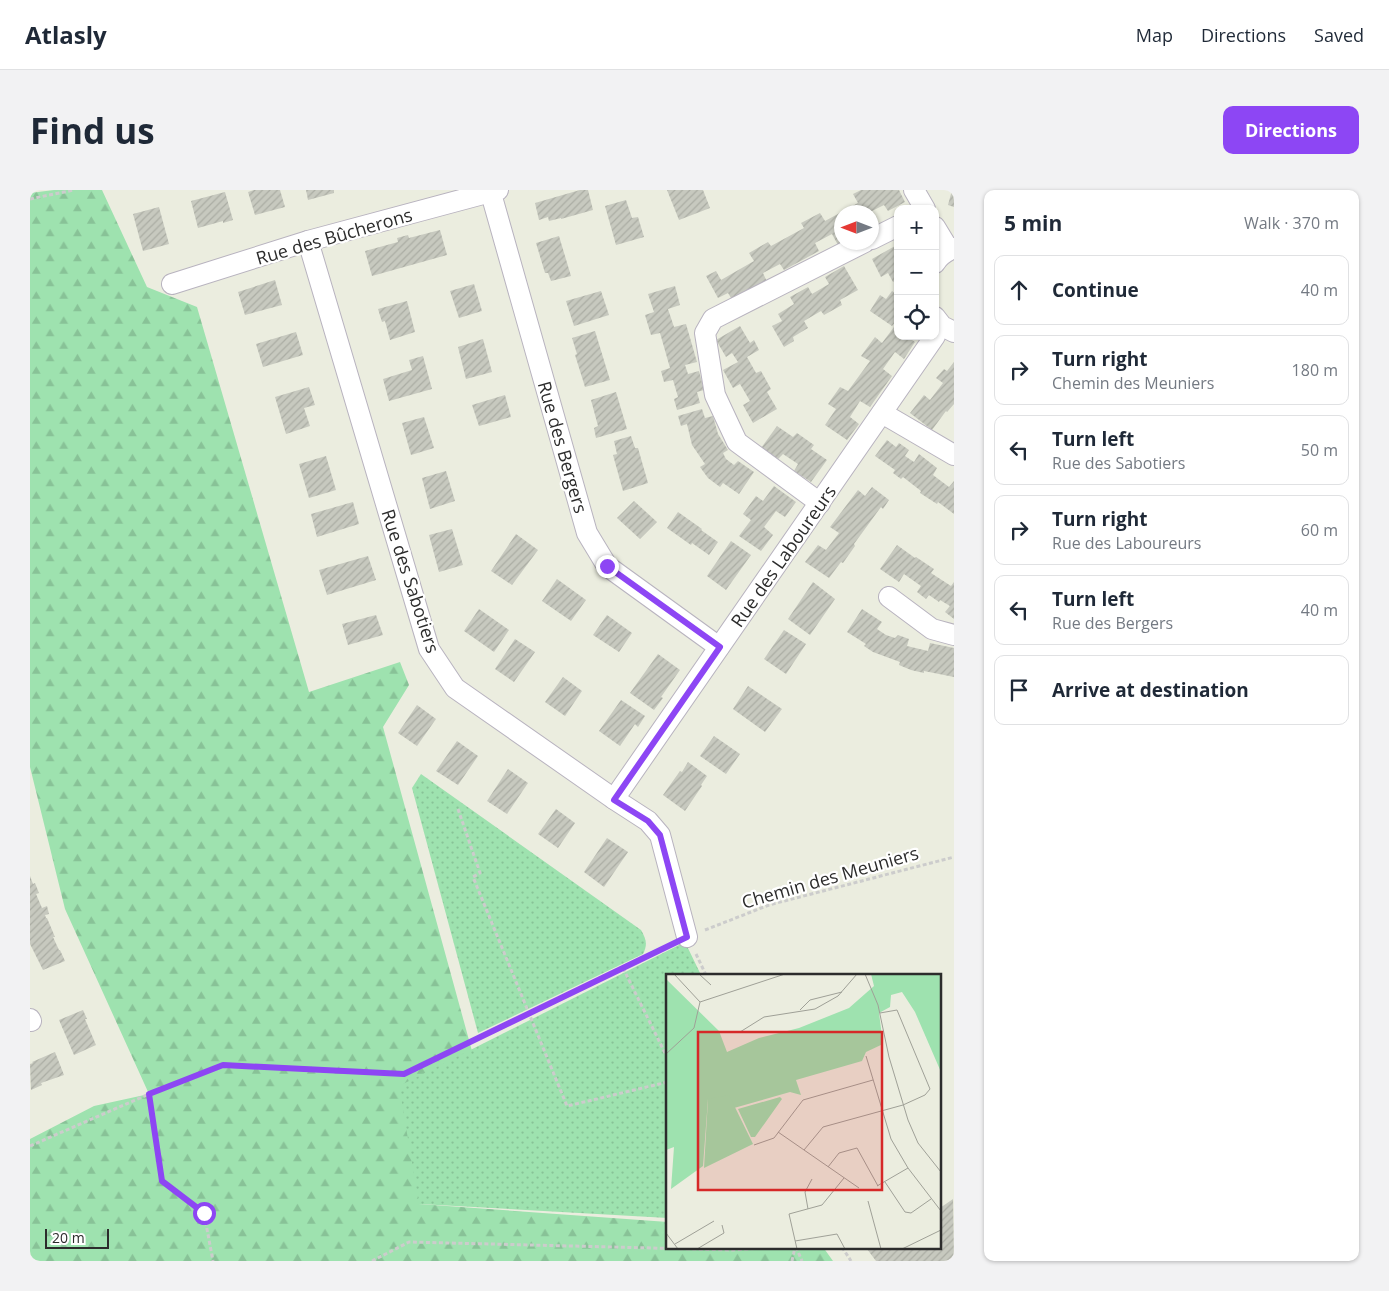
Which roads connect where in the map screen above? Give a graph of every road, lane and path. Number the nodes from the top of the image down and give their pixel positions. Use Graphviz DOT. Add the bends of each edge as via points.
graph roads {
  1 [pos="74,190"];
  2 [pos="914,190"];
  3 [pos="493,191"];
  4 [pos="30,200"];
  5 [pos="923,205"];
  6 [pos="894,228"];
  7 [pos="879,236"];
  8 [pos="939,237"];
  9 [pos="308,241"];
  10 [pos="849,250"];
  11 [pos="946,254"];
  12 [pos="172,284"];
  13 [pos="940,329"];
  14 [pos="882,413"];
  15 [pos="954,455"];
  16 [pos="820,503"];
  17 [pos="889,597"];
  18 [pos="954,635"];
  19 [pos="720,647"];
  20 [pos="614,800"];
  21 [pos="458,809"];
  22 [pos="954,858"];
  23 [pos="687,937"];
  24 [pos="623,968"];
  25 [pos="706,974"];
  26 [pos="529,1014"];
  27 [pos="666,1055"];
  28 [pos="666,1082"];
  29 [pos="149,1094"];
  30 [pos="30,1146"];
  31 [pos="761,1248"];
  32 [pos="795,1248"];
  33 [pos="796,1248"];
  34 [pos="843,1248"];
  35 [pos="213,1261"];
  36 [pos="372,1261"];
  37 [pos="792,1261"];
  38 [pos="802,1261"];
  39 [pos="851,1261"];
  1 -- 4 [label="path"];
  2 -- 5 [label="street"];
  3 -- 9 [label="street, Rue des Bûcherons"];
  3 -- 19 [label="street, Rue des Bergers" via="588,533 607,566"];
  6 -- 7 [label="street"];
  8 -- 11 [label="street"];
  9 -- 12 [label="street, Rue des Bûcherons"];
  9 -- 20 [label="street, Rue des Sabotiers" via="429,649 455,688"];
  10 -- 16 [label="street" via="713,319 705,333 715,395 737,442"];
  13 -- 14 [label="street, Rue des Laboureurs"];
  14 -- 15 [label="street"];
  14 -- 16 [label="street, Rue des Laboureurs"];
  16 -- 19 [label="street, Rue des Laboureurs"];
  17 -- 18 [label="street" via="932,629"];
  19 -- 20 [label="street, Rue des Laboureurs"];
  20 -- 23 [label="street, Rue des Sabotiers" via="648,821 660,835"];
  21 -- 26 [label="path" via="480,873 473,877"];
  22 -- 23 [label="path, Chemin des Meuniers" via="769,905"];
  23 -- 24 [label="path, Chemin des Meuniers"];
  23 -- 25 [label="path"];
  24 -- 26 [label="path, Chemin des Meuniers"];
  24 -- 27 [label="path"];
  26 -- 28 [label="path" via="567,1106"];
  26 -- 29 [label="path, Chemin des Meuniers" via="404,1074 223,1065"];
  29 -- 30 [label="path, Chemin des Meuniers"];
  29 -- 35 [label="path" via="162,1181 204,1213"];
  31 -- 36 [label="path" via="409,1242"];
  32 -- 37 [label="path"];
  33 -- 38 [label="path"];
  34 -- 39 [label="path"];
}
